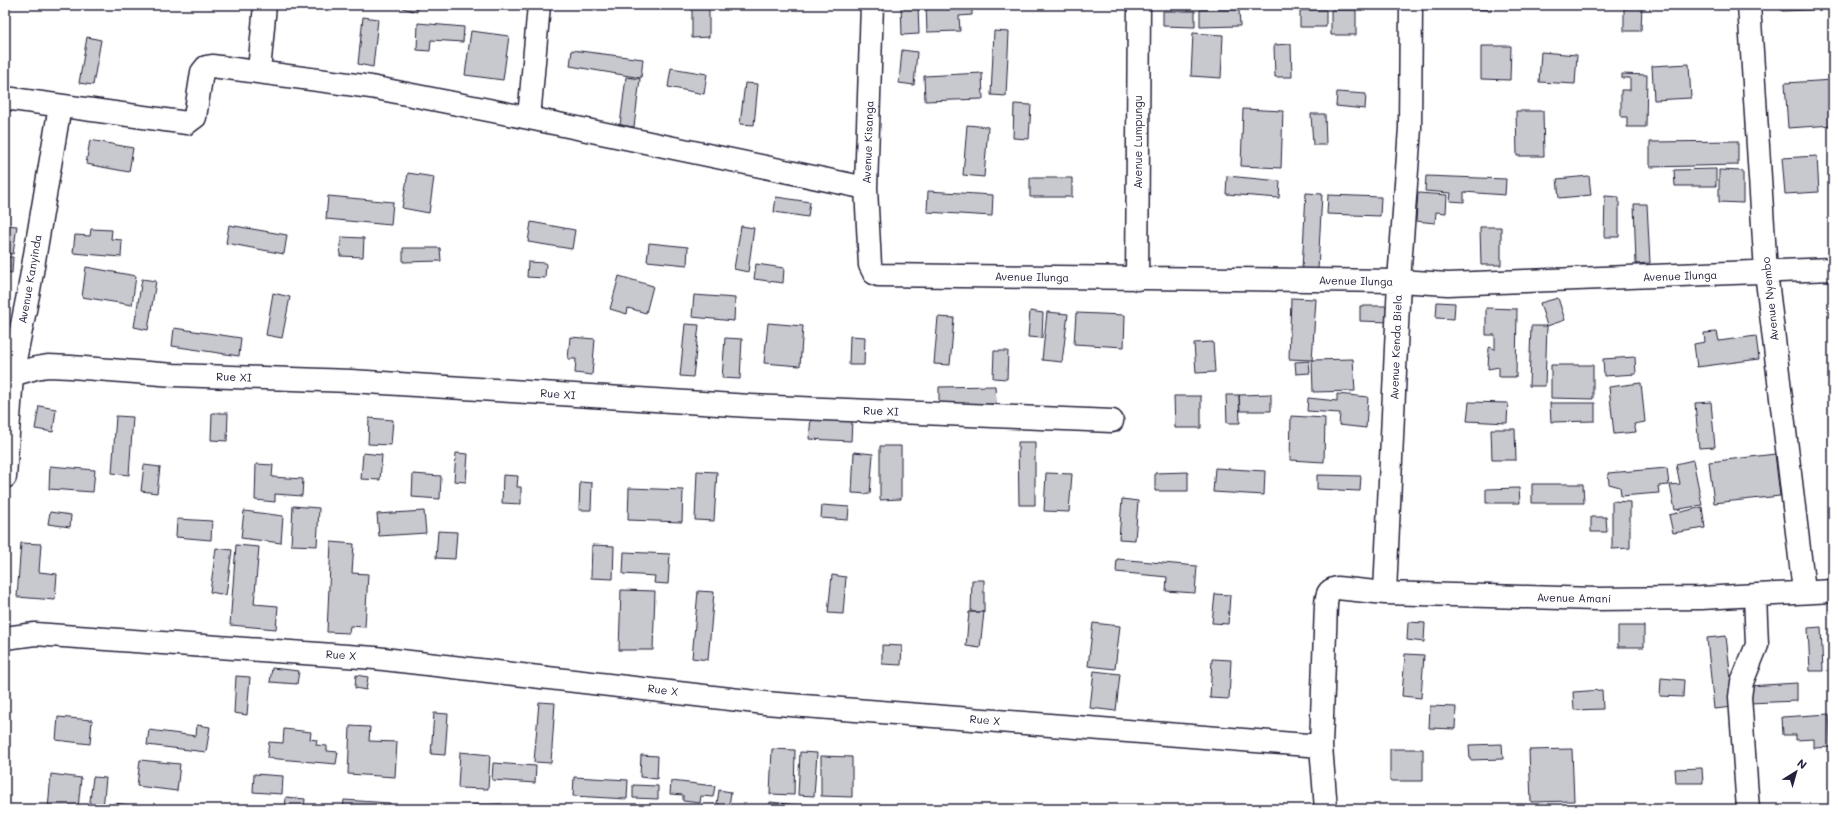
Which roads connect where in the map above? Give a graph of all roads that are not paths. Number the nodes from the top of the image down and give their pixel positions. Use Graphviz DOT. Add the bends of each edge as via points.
graph roads {
  1 [pos="265,5"];
  2 [pos="540,5"];
  3 [pos="872,5"];
  4 [pos="1139,5"];
  5 [pos="1411,5"];
  6 [pos="1749,5"];
  7 [pos="260,72"];
  8 [pos="5,98"];
  9 [pos="60,106"];
  10 [pos="529,118"];
  11 [pos="866,188"];
  12 [pos="1833,269"];
  13 [pos="1766,272"];
  14 [pos="878,275"];
  15 [pos="1137,279"];
  16 [pos="1399,281"];
  17 [pos="9,374"];
  18 [pos="1112,421"];
  19 [pos="5,477"];
  20 [pos="1833,591"];
  21 [pos="1804,592"];
  22 [pos="1385,593"];
  23 [pos="1755,596"];
  24 [pos="5,638"];
  25 [pos="1321,746"];
  26 [pos="1326,809"];
  27 [pos="1748,809"];
  1 -- 7 [label="street"];
  2 -- 10 [label="street"];
  3 -- 11 [label="street, Avenue Kisanga"];
  4 -- 15 [label="street, Avenue Lumpungu"];
  5 -- 16 [label="street, Avenue Kenda Biela" via="1410,128"];
  6 -- 13 [label="street, Avenue Nyembo"];
  7 -- 9 [label="street" via="206,67 200,78 195,118 187,124"];
  7 -- 10 [label="street" via="371,87"];
  8 -- 9 [label="street"];
  9 -- 17 [label="street, Avenue Kanyinda" via="29,290"];
  10 -- 11 [label="street"];
  11 -- 14 [label="street, Avenue Kisanga" via="870,265"];
  12 -- 13 [label="street, Avenue Ilunga"];
  13 -- 16 [label="street, Avenue Ilunga" via="1448,284"];
  13 -- 21 [label="street, Avenue Nyembo"];
  14 -- 15 [label="street, Avenue Ilunga"];
  15 -- 16 [label="street, Avenue Ilunga"];
  16 -- 22 [label="street, Avenue Kenda Biela"];
  17 -- 18 [label="street, Rue XI" via="36,368 71,367 174,375 351,381 742,406"];
  17 -- 19 [label="street, Avenue Kanyinda"];
  20 -- 21 [label="street, Avenue Amani"];
  21 -- 23 [label="street, Avenue Amani"];
  22 -- 23 [label="street, Avenue Amani" via="1595,598"];
  22 -- 25 [label="street, Avenue Amani" via="1337,588 1329,591 1326,604"];
  23 -- 27 [label="street" via="1757,645 1742,682 1740,697"];
  24 -- 25 [label="street, Rue X" via="35,634 375,658 765,703"];
  25 -- 26 [label="street"];
}
